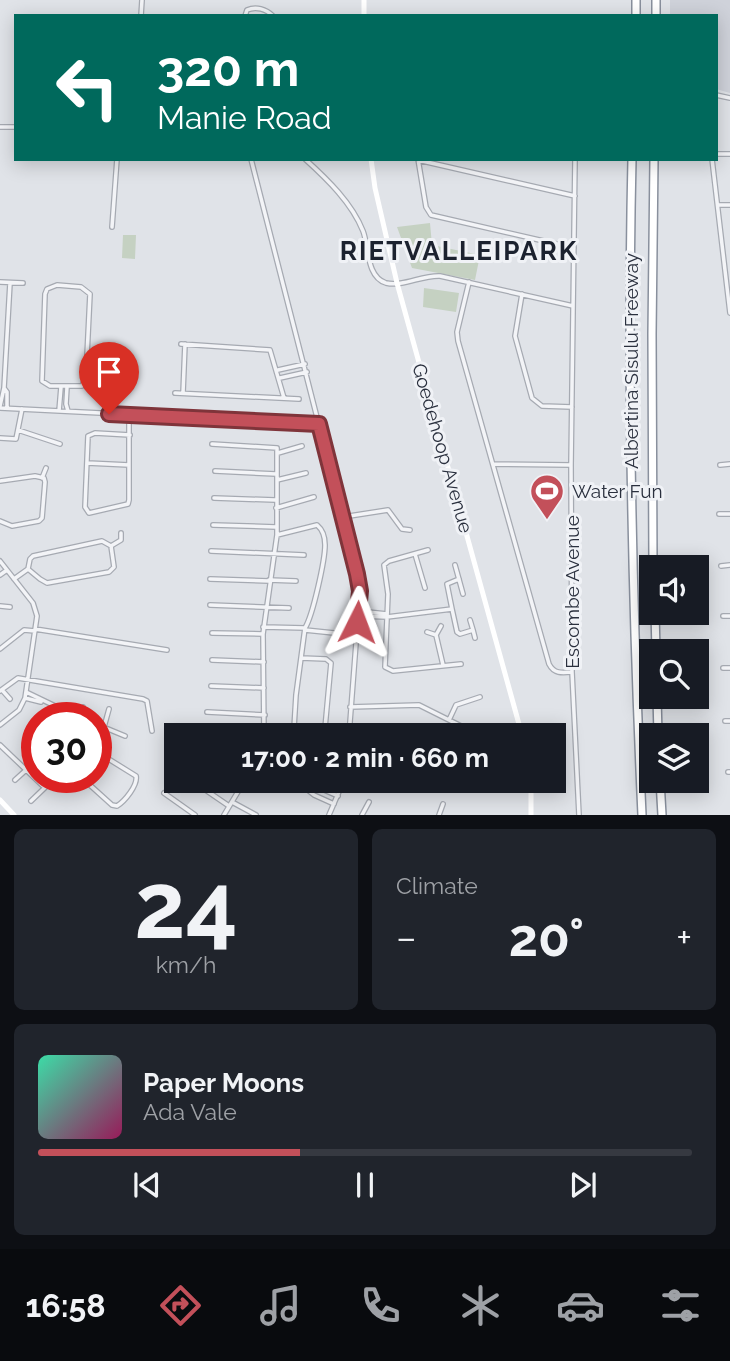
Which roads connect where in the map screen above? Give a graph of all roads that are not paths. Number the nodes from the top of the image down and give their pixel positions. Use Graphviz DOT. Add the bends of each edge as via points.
graph roads {
  1 [pos="246,14"];
  2 [pos="271,14"];
  3 [pos="117,161"];
  4 [pos="252,161"];
  5 [pos="307,161"];
  6 [pos="371,161"];
  7 [pos="418,161"];
  8 [pos="422,161"];
  9 [pos="575,161"];
  10 [pos="632,161"];
  11 [pos="654,161"];
  12 [pos="712,161"];
  13 [pos="575,196"];
  14 [pos="717,205"];
  15 [pos="730,205"];
  16 [pos="111,227"];
  17 [pos="574,248"];
  18 [pos="723,257"];
  19 [pos="730,257"];
  20 [pos="0,282"];
  21 [pos="469,282"];
  22 [pos="10,283"];
  23 [pos="397,283"];
  24 [pos="23,284"];
  25 [pos="522,294"];
  26 [pos="573,306"];
  27 [pos="730,310"];
  28 [pos="305,364"];
  29 [pos="278,370"];
  30 [pos="307,372"];
  31 [pos="279,378"];
  32 [pos="61,387"];
  33 [pos="67,387"];
  34 [pos="4,388"];
  35 [pos="175,393"];
  36 [pos="183,393"];
  37 [pos="284,398"];
  38 [pos="299,399"];
  39 [pos="0,407"];
  40 [pos="572,407"];
  41 [pos="7,408"];
  42 [pos="22,409"];
  43 [pos="59,411"];
  44 [pos="68,411"];
  45 [pos="129,415"];
  46 [pos="319,424"];
  47 [pos="18,430"];
  48 [pos="130,435"];
  49 [pos="0,438"];
  50 [pos="60,444"];
  51 [pos="212,444"];
  52 [pos="302,446"];
  53 [pos="278,453"];
  54 [pos="87,463"];
  55 [pos="493,464"];
  56 [pos="730,464"];
  57 [pos="129,465"];
  58 [pos="571,465"];
  59 [pos="720,465"];
  60 [pos="46,468"];
  61 [pos="215,471"];
  62 [pos="306,473"];
  63 [pos="276,474"];
  64 [pos="42,478"];
  65 [pos="277,480"];
  66 [pos="0,481"];
  67 [pos="314,497"];
  68 [pos="214,498"];
  69 [pos="275,500"];
  70 [pos="276,508"];
  71 [pos="719,514"];
  72 [pos="730,514"];
  73 [pos="343,517"];
  74 [pos="0,521"];
  75 [pos="213,525"];
  76 [pos="276,527"];
  77 [pos="410,530"];
  78 [pos="121,533"];
  79 [pos="276,535"];
  80 [pos="111,546"];
  81 [pos="428,550"];
  82 [pos="211,551"];
  83 [pos="274,553"];
  84 [pos="415,554"];
  85 [pos="304,555"];
  86 [pos="653,555"];
  87 [pos="0,561"];
  88 [pos="455,565"];
  89 [pos="730,565"];
  90 [pos="721,566"];
  91 [pos="28,569"];
  92 [pos="7,570"];
  93 [pos="0,575"];
  94 [pos="14,579"];
  95 [pos="210,579"];
  96 [pos="459,579"];
  97 [pos="269,580"];
  98 [pos="296,581"];
  99 [pos="425,588"];
  100 [pos="463,594"];
  101 [pos="0,604"];
  102 [pos="210,605"];
  103 [pos="10,607"];
  104 [pos="265,608"];
  105 [pos="289,608"];
  106 [pos="452,609"];
  107 [pos="358,613"];
  108 [pos="388,616"];
  109 [pos="723,616"];
  110 [pos="730,616"];
  111 [pos="470,620"];
  112 [pos="263,626"];
  113 [pos="441,626"];
  114 [pos="305,629"];
  115 [pos="35,630"];
  116 [pos="473,630"];
  117 [pos="427,632"];
  118 [pos="212,633"];
  119 [pos="334,633"];
  120 [pos="263,634"];
  121 [pos="436,635"];
  122 [pos="475,638"];
  123 [pos="0,649"];
  124 [pos="167,650"];
  125 [pos="300,658"];
  126 [pos="212,660"];
  127 [pos="264,662"];
  128 [pos="461,664"];
  129 [pos="443,665"];
  130 [pos="723,668"];
  131 [pos="730,668"];
  132 [pos="572,672"];
  133 [pos="28,681"];
  134 [pos="211,686"];
  135 [pos="264,688"];
  136 [pos="1,691"];
  137 [pos="26,692"];
  138 [pos="480,697"];
  139 [pos="25,698"];
  140 [pos="10,699"];
  141 [pos="43,702"];
  142 [pos="45,702"];
  143 [pos="351,707"];
  144 [pos="207,712"];
  145 [pos="265,715"];
  146 [pos="449,720"];
  147 [pos="265,723"];
  148 [pos="295,723"];
  149 [pos="326,723"];
  150 [pos="350,723"];
  151 [pos="455,723"];
  152 [pos="519,723"];
  153 [pos="0,725"];
  154 [pos="112,730"];
  155 [pos="152,731"];
  156 [pos="125,736"];
  157 [pos="0,745"];
  158 [pos="2,751"];
  159 [pos="112,761"];
  160 [pos="21,766"];
  161 [pos="21,775"];
  162 [pos="15,780"];
  163 [pos="38,793"];
  164 [pos="100,793"];
  165 [pos="164,793"];
  166 [pos="212,793"];
  167 [pos="235,793"];
  168 [pos="311,793"];
  169 [pos="330,793"];
  170 [pos="339,793"];
  171 [pos="531,793"];
  172 [pos="661,793"];
  173 [pos="338,796"];
  174 [pos="0,800"];
  175 [pos="31,801"];
  176 [pos="369,802"];
  177 [pos="443,803"];
  178 [pos="230,804"];
  179 [pos="334,804"];
  180 [pos="14,815"];
  181 [pos="195,815"];
  182 [pos="224,815"];
  183 [pos="256,815"];
  184 [pos="329,815"];
  185 [pos="362,815"];
  186 [pos="439,815"];
  187 [pos="531,815"];
  188 [pos="579,815"];
  189 [pos="642,815"];
  190 [pos="662,815"];
  1 -- 2 [label="street" via="253,8"];
  3 -- 16 [label="street"];
  4 -- 28 [label="street"];
  5 -- 23 [label="street" via="355,216 374,273 385,282"];
  6 -- 23 [label="main road, Goedehoop Avenue"];
  7 -- 17 [label="street" via="431,215"];
  8 -- 13 [label="street"];
  9 -- 13 [label="street, Escombe Avenue"];
  10 -- 189 [label="highway, Albertina Sisulu Freeway" via="632,524"];
  11 -- 86 [label="highway, Albertina Sisulu Freeway"];
  12 -- 14 [label="street"];
  13 -- 17 [label="street, Escombe Avenue"];
  14 -- 15 [label="street"];
  14 -- 18 [label="street"];
  17 -- 26 [label="street, Escombe Avenue"];
  18 -- 19 [label="street"];
  18 -- 27 [label="street"];
  20 -- 22 [label="street"];
  21 -- 23 [label="street" via="432,275"];
  21 -- 25 [label="street"];
  21 -- 55 [label="street" via="457,338"];
  22 -- 24 [label="street"];
  22 -- 34 [label="street"];
  23 -- 152 [label="main road, Goedehoop Avenue"];
  25 -- 26 [label="street"];
  25 -- 40 [label="street" via="515,334 532,398 541,407"];
  26 -- 40 [label="street, Escombe Avenue"];
  28 -- 29 [label="street"];
  28 -- 30 [label="street"];
  29 -- 31 [label="street"];
  29 -- 36 [label="street" via="266,348 183,344"];
  30 -- 31 [label="street"];
  30 -- 46 [label="street"];
  31 -- 37 [label="street"];
  32 -- 33 [label="street"];
  32 -- 33 [label="street" via="46,385 41,379 45,293 57,285 81,287 90,294 86,381 82,386"];
  32 -- 43 [label="street"];
  33 -- 44 [label="street"];
  34 -- 39 [label="street"];
  34 -- 41 [label="street"];
  35 -- 36 [label="street"];
  36 -- 37 [label="street"];
  37 -- 38 [label="street"];
  39 -- 41 [label="street"];
  40 -- 58 [label="street, Escombe Avenue"];
  41 -- 42 [label="street"];
  42 -- 43 [label="street"];
  42 -- 47 [label="street"];
  43 -- 44 [label="street"];
  44 -- 45 [label="street"];
  45 -- 46 [label="street"];
  45 -- 48 [label="street"];
  46 -- 73 [label="street"];
  47 -- 49 [label="street" via="14,440"];
  47 -- 50 [label="street"];
  48 -- 54 [label="street" via="90,433"];
  48 -- 57 [label="street"];
  51 -- 53 [label="street" via="274,446"];
  52 -- 53 [label="street"];
  53 -- 63 [label="street"];
  54 -- 57 [label="street"];
  54 -- 57 [label="street" via="85,507 89,513 128,504"];
  55 -- 58 [label="street"];
  55 -- 132 [label="street" via="549,664 559,673"];
  56 -- 59 [label="street"];
  58 -- 132 [label="street, Escombe Avenue"];
  60 -- 64 [label="street"];
  61 -- 63 [label="street"];
  62 -- 65 [label="street"];
  63 -- 65 [label="street"];
  64 -- 66 [label="street"];
  64 -- 74 [label="street" via="41,520 12,526"];
  65 -- 69 [label="street"];
  67 -- 70 [label="street"];
  68 -- 69 [label="street"];
  69 -- 70 [label="street"];
  70 -- 76 [label="street"];
  71 -- 72 [label="street"];
  73 -- 77 [label="street" via="388,510 402,529"];
  73 -- 107 [label="street" via="360,591"];
  75 -- 76 [label="street"];
  76 -- 79 [label="street"];
  78 -- 80 [label="street" via="121,540"];
  79 -- 83 [label="street"];
  79 -- 114 [label="street" via="314,525 322,531 325,547"];
  80 -- 91 [label="street" via="102,541 36,555"];
  80 -- 91 [label="street" via="114,567 109,572 47,583"];
  81 -- 84 [label="street"];
  82 -- 83 [label="street"];
  83 -- 85 [label="street"];
  83 -- 97 [label="street"];
  84 -- 99 [label="street"];
  84 -- 108 [label="street" via="384,565"];
  87 -- 92 [label="street"];
  88 -- 96 [label="street"];
  89 -- 90 [label="street"];
  91 -- 94 [label="street"];
  92 -- 93 [label="street"];
  92 -- 94 [label="street"];
  94 -- 115 [label="street" via="36,609"];
  95 -- 97 [label="street"];
  96 -- 100 [label="street"];
  96 -- 106 [label="street" via="447,584"];
  97 -- 98 [label="street"];
  97 -- 104 [label="street"];
  101 -- 103 [label="street"];
  102 -- 104 [label="street"];
  104 -- 105 [label="street"];
  104 -- 112 [label="street"];
  106 -- 108 [label="street"];
  106 -- 116 [label="street" via="457,632"];
  107 -- 108 [label="street"];
  107 -- 143 [label="street"];
  108 -- 129 [label="street" via="384,667 393,671"];
  109 -- 110 [label="street"];
  111 -- 116 [label="street"];
  112 -- 114 [label="street"];
  112 -- 120 [label="street"];
  113 -- 121 [label="street"];
  114 -- 119 [label="street"];
  114 -- 125 [label="street"];
  115 -- 123 [label="street" via="24,630"];
  115 -- 124 [label="street"];
  115 -- 133 [label="street"];
  116 -- 122 [label="street"];
  117 -- 121 [label="street"];
  118 -- 120 [label="street"];
  120 -- 127 [label="street"];
  121 -- 129 [label="street"];
  125 -- 148 [label="street"];
  125 -- 149 [label="street" via="330,661"];
  126 -- 127 [label="street"];
  127 -- 135 [label="street"];
  128 -- 129 [label="street"];
  130 -- 131 [label="street"];
  132 -- 188 [label="street, Escombe Avenue"];
  133 -- 136 [label="street" via="18,678"];
  133 -- 137 [label="street"];
  133 -- 155 [label="street" via="143,699"];
  134 -- 135 [label="street"];
  135 -- 145 [label="street"];
  136 -- 140 [label="street"];
  137 -- 139 [label="street"];
  137 -- 142 [label="street"];
  138 -- 146 [label="street" via="456,705"];
  139 -- 141 [label="street"];
  139 -- 153 [label="street" via="19,710"];
  143 -- 146 [label="street" via="419,705"];
  143 -- 150 [label="street"];
  144 -- 145 [label="street"];
  145 -- 147 [label="street"];
  146 -- 151 [label="street"];
  154 -- 156 [label="street"];
  157 -- 158 [label="street"];
  158 -- 160 [label="street"];
  159 -- 164 [label="street" via="136,776 137,782 117,806"];
  161 -- 162 [label="street"];
  163 -- 175 [label="street"];
  165 -- 181 [label="street"];
  166 -- 178 [label="street"];
  167 -- 178 [label="street"];
  168 -- 179 [label="street"];
  169 -- 173 [label="street"];
  170 -- 173 [label="street"];
  171 -- 187 [label="main road"];
  172 -- 190 [label="highway"];
  173 -- 179 [label="street"];
  174 -- 180 [label="main road"];
  176 -- 185 [label="street"];
  177 -- 186 [label="street"];
  178 -- 182 [label="street"];
  178 -- 183 [label="street"];
  179 -- 184 [label="street"];
}
